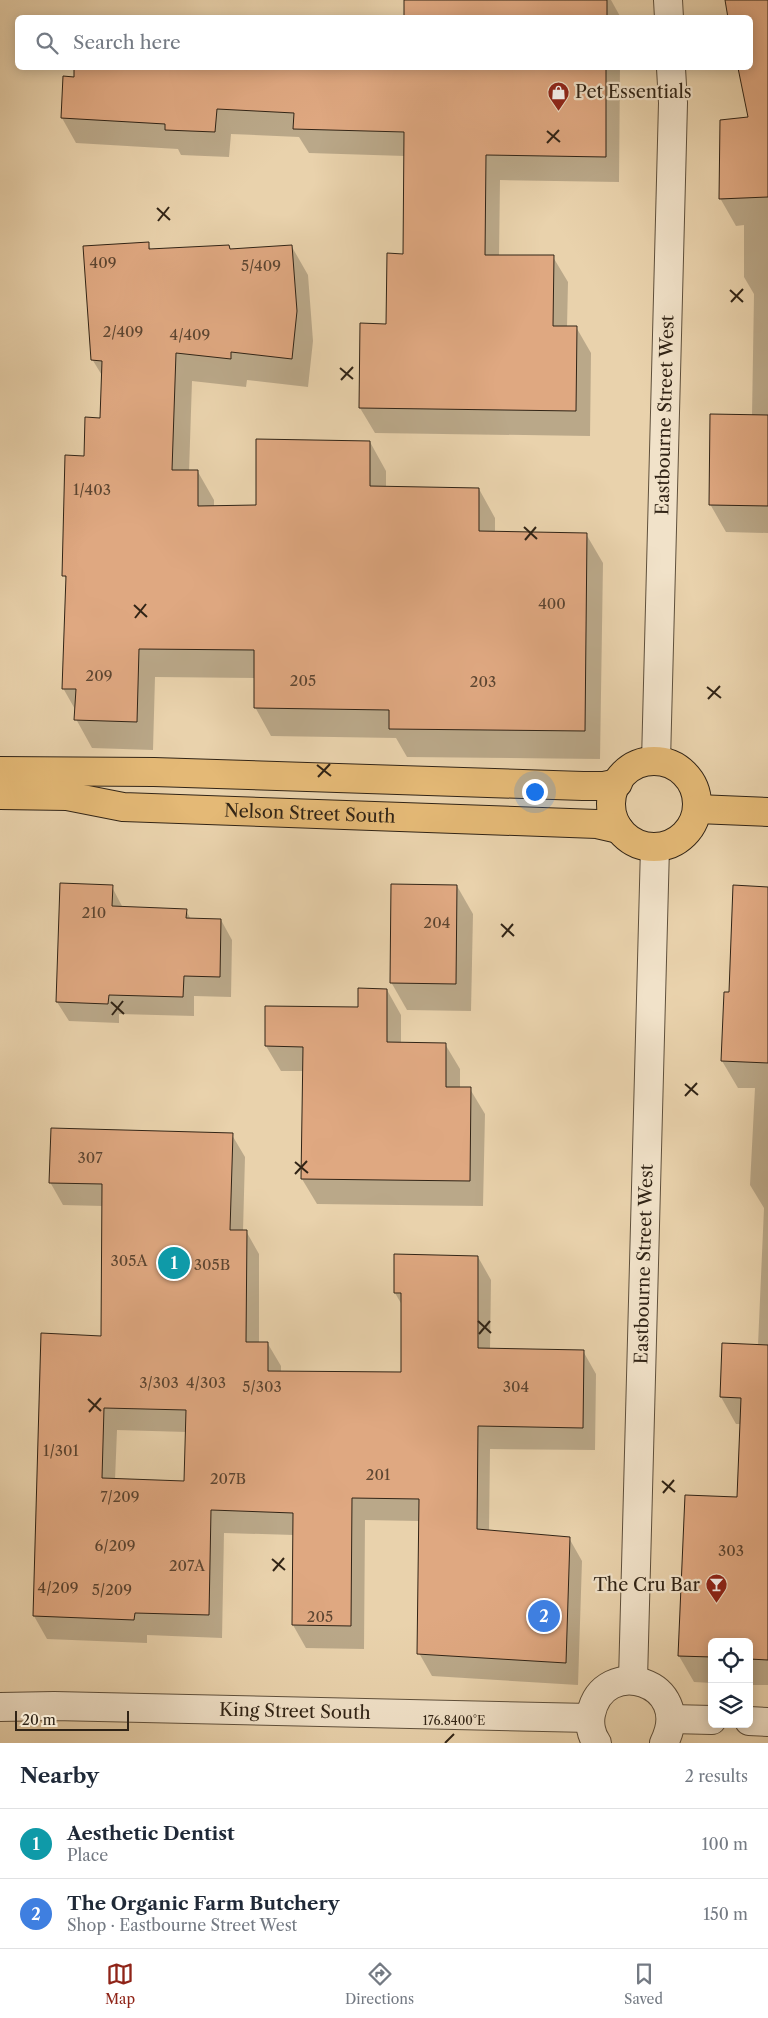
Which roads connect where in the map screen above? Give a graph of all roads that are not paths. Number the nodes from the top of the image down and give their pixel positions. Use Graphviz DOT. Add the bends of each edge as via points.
graph roads {
  1 [pos="668,0"];
  2 [pos="668,15"];
  3 [pos="671,70"];
  4 [pos="656,761"];
  5 [pos="0,771"];
  6 [pos="618,783"];
  7 [pos="0,795"];
  8 [pos="697,809"];
  9 [pos="768,812"];
  10 [pos="619,829"];
  11 [pos="655,847"];
  12 [pos="633,1680"];
  13 [pos="0,1707"];
  14 [pos="708,1721"];
  15 [pos="753,1721"];
  16 [pos="768,1722"];
  17 [pos="594,1730"];
  18 [pos="668,1731"];
  1 -- 2 [label="street"];
  3 -- 4 [label="street, Eastbourne Street West" via="673,103"];
  4 -- 6 [label="main road" via="630,768"];
  4 -- 8 [label="main road" via="682,771 691,782"];
  5 -- 6 [label="main road, Nelson Street South" via="582,786"];
  6 -- 10 [label="main road" via="612,802"];
  7 -- 10 [label="main road, Nelson Street South" via="67,796 123,807 597,824"];
  8 -- 9 [label="main road"];
  8 -- 11 [label="main road" via="688,832 673,842"];
  10 -- 11 [label="main road" via="642,845"];
  11 -- 12 [label="street, Eastbourne Street West"];
  12 -- 17 [label="street" via="622,1681 603,1690 592,1707"];
  12 -- 18 [label="street" via="659,1692 667,1705"];
  13 -- 17 [label="street, King Street South" via="54,1706"];
  14 -- 18 [label="street"];
  15 -- 16 [label="street"];
}
